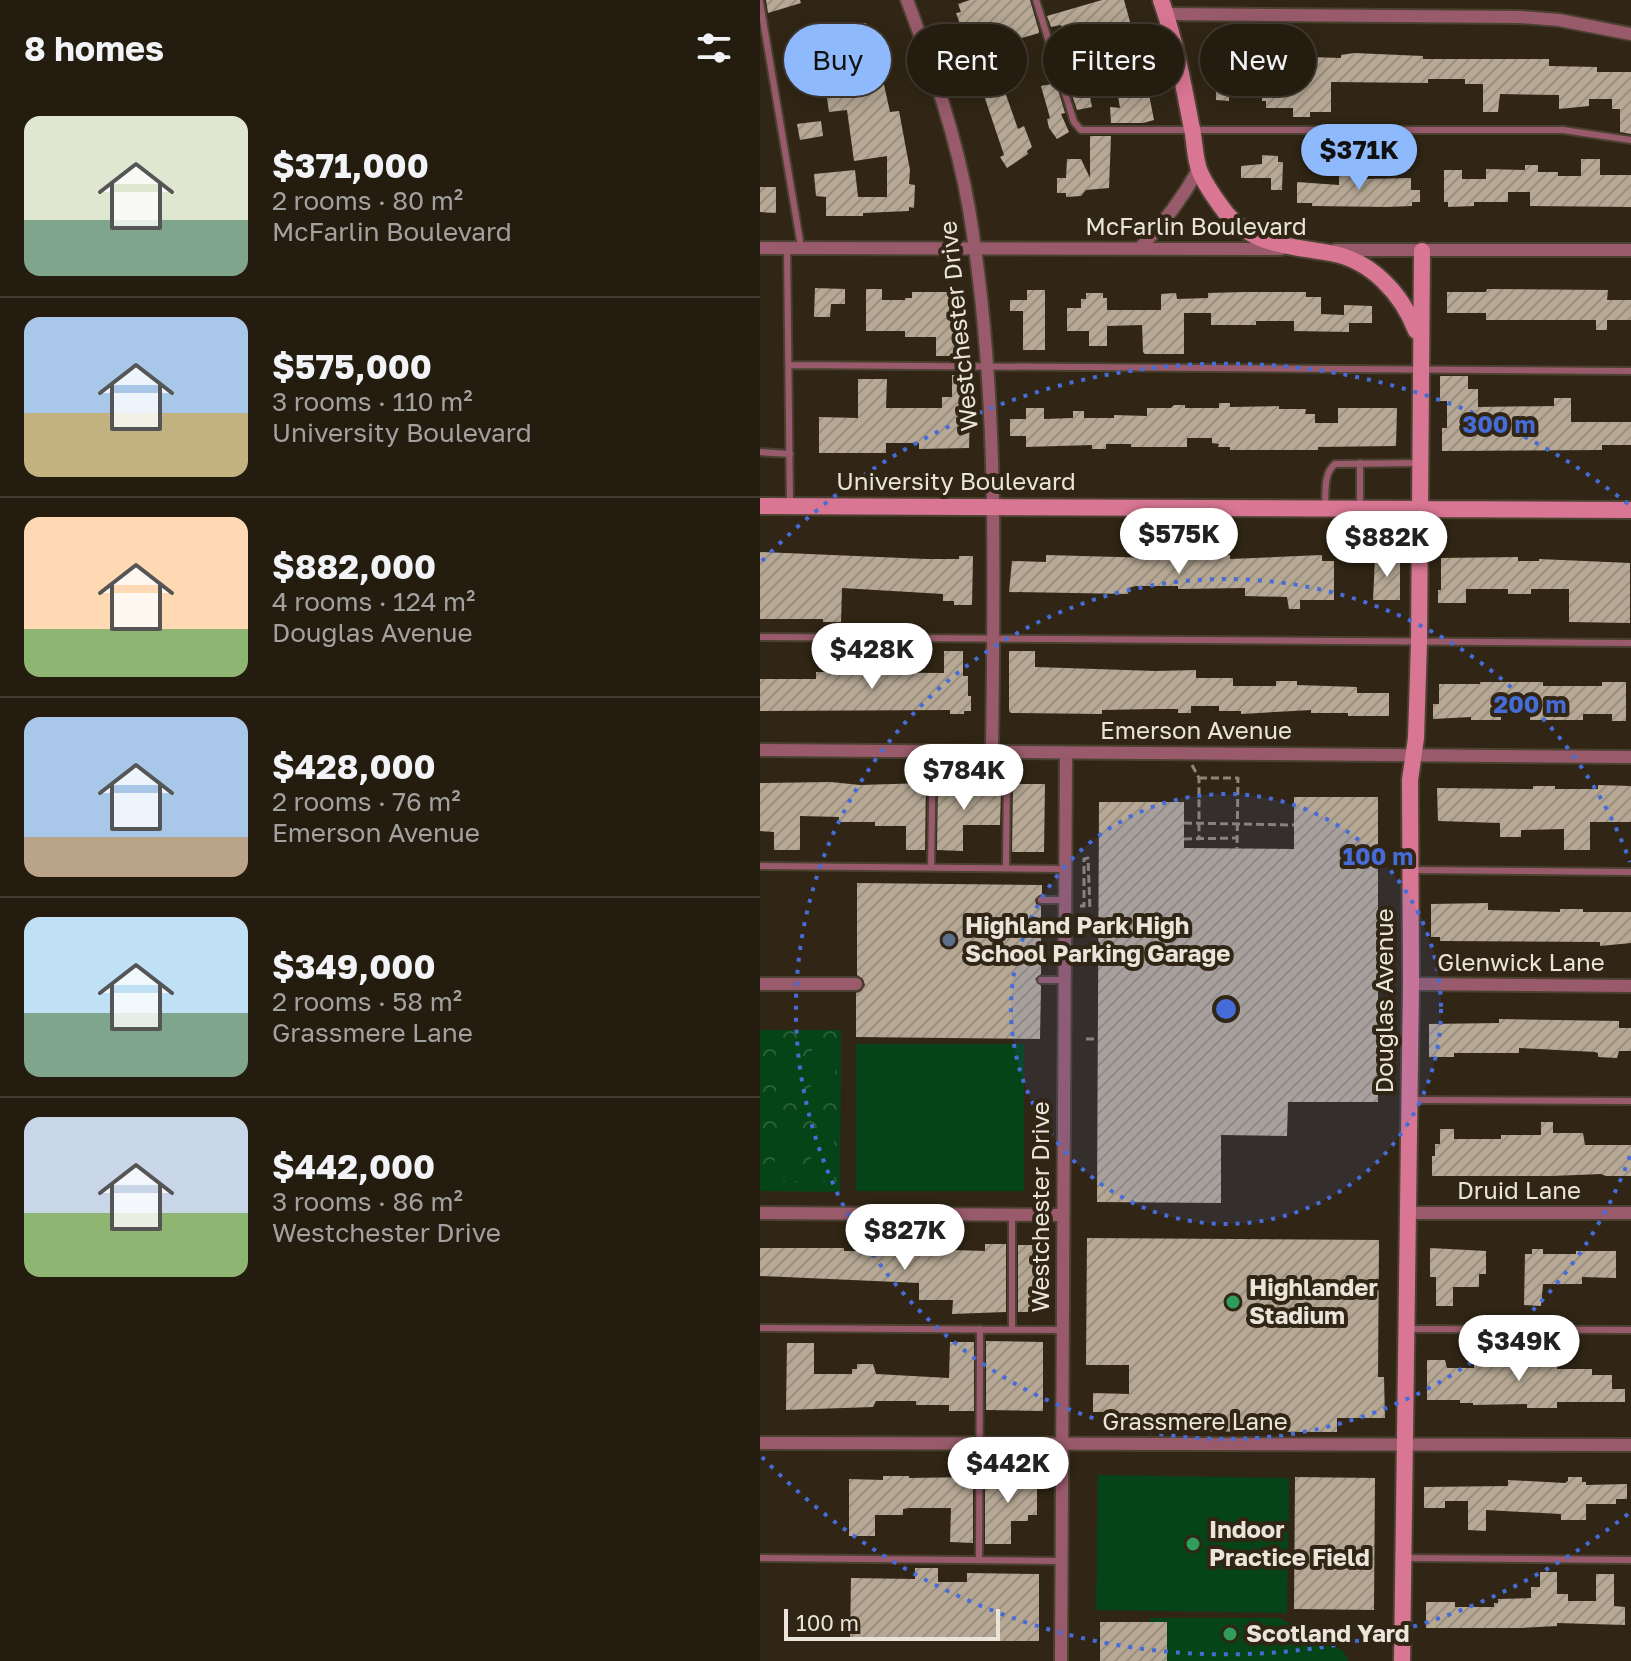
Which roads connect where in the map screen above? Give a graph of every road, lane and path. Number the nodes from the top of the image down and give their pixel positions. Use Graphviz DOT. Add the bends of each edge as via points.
graph roads {
  1 [pos="907,0"];
  2 [pos="1036,0"];
  3 [pos="760,2"];
  4 [pos="1163,7"];
  5 [pos="1631,34"];
  6 [pos="1193,131"];
  7 [pos="1631,140"];
  8 [pos="1198,170"];
  9 [pos="801,247"];
  10 [pos="975,247"];
  11 [pos="760,248"];
  12 [pos="787,248"];
  13 [pos="1140,248"];
  14 [pos="1297,249"];
  15 [pos="1631,250"];
  16 [pos="1422,251"];
  17 [pos="1420,342"];
  18 [pos="789,365"];
  19 [pos="988,367"];
  20 [pos="1420,369"];
  21 [pos="1631,371"];
  22 [pos="760,452"];
  23 [pos="790,454"];
  24 [pos="1360,463"];
  25 [pos="1419,463"];
  26 [pos="790,505"];
  27 [pos="760,506"];
  28 [pos="994,506"];
  29 [pos="1325,507"];
  30 [pos="1360,507"];
  31 [pos="1419,507"];
  32 [pos="1631,510"];
  33 [pos="760,637"];
  34 [pos="993,640"];
  35 [pos="1419,642"];
  36 [pos="1631,643"];
  37 [pos="760,750"];
  38 [pos="933,751"];
  39 [pos="992,752"];
  40 [pos="1013,753"];
  41 [pos="1066,753"];
  42 [pos="1413,754"];
  43 [pos="1631,757"];
  44 [pos="1184,823"];
  45 [pos="1199,823"];
  46 [pos="1237,824"];
  47 [pos="1294,825"];
  48 [pos="1237,838"];
  49 [pos="1184,839"];
  50 [pos="1199,839"];
  51 [pos="1237,849"];
  52 [pos="760,866"];
  53 [pos="931,867"];
  54 [pos="1006,868"];
  55 [pos="1065,869"];
  56 [pos="1410,870"];
  57 [pos="1631,872"];
  58 [pos="1094,882"];
  59 [pos="1090,887"];
  60 [pos="1041,900"];
  61 [pos="1064,900"];
  62 [pos="1080,906"];
  63 [pos="1090,910"];
  64 [pos="1041,980"];
  65 [pos="1064,980"];
  66 [pos="760,984"];
  67 [pos="856,984"];
  68 [pos="1411,984"];
  69 [pos="1631,986"];
  70 [pos="1086,1039"];
  71 [pos="1095,1039"];
  72 [pos="1409,1100"];
  73 [pos="1631,1101"];
  74 [pos="760,1213"];
  75 [pos="1407,1213"];
  76 [pos="1631,1213"];
  77 [pos="1012,1215"];
  78 [pos="1063,1215"];
  79 [pos="760,1328"];
  80 [pos="980,1329"];
  81 [pos="1406,1329"];
  82 [pos="1012,1330"];
  83 [pos="1062,1330"];
  84 [pos="1631,1330"];
  85 [pos="760,1443"];
  86 [pos="1404,1443"];
  87 [pos="980,1444"];
  88 [pos="1062,1444"];
  89 [pos="1631,1445"];
  90 [pos="760,1558"];
  91 [pos="1403,1558"];
  92 [pos="979,1560"];
  93 [pos="1631,1560"];
  94 [pos="1061,1561"];
  95 [pos="1061,1661"];
  96 [pos="1402,1661"];
  1 -- 10 [label="street, Westchester Drive" via="945,113"];
  2 -- 6 [label="lane" via="1081,130"];
  3 -- 9 [label="lane"];
  4 -- 5 [label="street" via="1520,17"];
  4 -- 6 [label="street, Douglas Avenue"];
  6 -- 7 [label="lane" via="1563,130"];
  6 -- 8 [label="street, Douglas Avenue"];
  8 -- 13 [label="street" via="1185,195"];
  8 -- 14 [label="street, Douglas Avenue" via="1245,232"];
  9 -- 10 [label="street, McFarlin Boulevard"];
  9 -- 12 [label="street, McFarlin Boulevard"];
  10 -- 13 [label="street, McFarlin Boulevard"];
  10 -- 19 [label="street, Westchester Drive"];
  11 -- 12 [label="street, McFarlin Boulevard"];
  12 -- 18 [label="lane"];
  13 -- 14 [label="street, McFarlin Boulevard"];
  14 -- 16 [label="street, McFarlin Boulevard"];
  14 -- 17 [label="street, Douglas Avenue" via="1333,253 1379,277 1409,312"];
  15 -- 16 [label="street, McFarlin Boulevard"];
  16 -- 17 [label="street, Douglas Avenue"];
  17 -- 20 [label="street, Douglas Avenue"];
  18 -- 19 [label="lane"];
  18 -- 23 [label="lane"];
  19 -- 20 [label="lane"];
  19 -- 28 [label="street, Westchester Drive"];
  20 -- 21 [label="lane"];
  20 -- 25 [label="street, Douglas Avenue"];
  22 -- 23 [label="lane"];
  23 -- 26 [label="lane"];
  24 -- 25 [label="lane"];
  24 -- 29 [label="lane" via="1329,469"];
  24 -- 30 [label="lane"];
  25 -- 31 [label="street, Douglas Avenue"];
  26 -- 27 [label="street, University Boulevard"];
  26 -- 28 [label="street, University Boulevard"];
  28 -- 29 [label="street, University Boulevard"];
  28 -- 34 [label="street, Westchester Drive"];
  29 -- 30 [label="street, University Boulevard"];
  30 -- 31 [label="street, University Boulevard"];
  31 -- 32 [label="street, University Boulevard"];
  31 -- 35 [label="street, Douglas Avenue"];
  33 -- 34 [label="lane"];
  34 -- 35 [label="lane"];
  34 -- 39 [label="street, Westchester Drive"];
  35 -- 36 [label="lane"];
  35 -- 42 [label="street, Douglas Avenue"];
  37 -- 38 [label="street, Emerson Avenue"];
  38 -- 39 [label="street, Emerson Avenue"];
  38 -- 53 [label="lane"];
  39 -- 40 [label="street, Emerson Avenue"];
  40 -- 41 [label="street, Emerson Avenue"];
  40 -- 54 [label="lane" via="1007,773"];
  41 -- 42 [label="street, Emerson Avenue"];
  41 -- 55 [label="street, Westchester Drive"];
  42 -- 43 [label="street, Emerson Avenue"];
  42 -- 56 [label="street, Douglas Avenue"];
  44 -- 45 [label="path"];
  45 -- 46 [label="path"];
  45 -- 46 [label="path" via="1199,777 1238,778"];
  45 -- 50 [label="path"];
  46 -- 47 [label="path"];
  46 -- 48 [label="path"];
  48 -- 50 [label="path"];
  48 -- 51 [label="path"];
  49 -- 50 [label="path"];
  52 -- 53 [label="lane"];
  53 -- 54 [label="lane"];
  54 -- 55 [label="lane"];
  55 -- 61 [label="street, Westchester Drive"];
  56 -- 57 [label="lane"];
  56 -- 68 [label="street, Douglas Avenue"];
  58 -- 59 [label="path"];
  59 -- 62 [label="path" via="1088,858"];
  59 -- 63 [label="path"];
  60 -- 61 [label="lane"];
  61 -- 65 [label="street, Westchester Drive"];
  64 -- 65 [label="lane"];
  65 -- 78 [label="street, Westchester Drive"];
  66 -- 67 [label="street"];
  68 -- 69 [label="street, Glenwick Lane"];
  68 -- 72 [label="street, Douglas Avenue"];
  70 -- 71 [label="path"];
  72 -- 73 [label="lane"];
  72 -- 75 [label="street, Douglas Avenue"];
  74 -- 77 [label="street"];
  75 -- 76 [label="street, Druid Lane"];
  75 -- 81 [label="street, Douglas Avenue"];
  77 -- 78 [label="street"];
  77 -- 82 [label="lane"];
  78 -- 83 [label="street, Westchester Drive"];
  79 -- 80 [label="lane"];
  80 -- 82 [label="lane"];
  80 -- 87 [label="lane"];
  81 -- 84 [label="lane"];
  81 -- 86 [label="street, Douglas Avenue"];
  82 -- 83 [label="lane"];
  83 -- 88 [label="street, Westchester Drive"];
  85 -- 87 [label="street, Grassmere Lane"];
  86 -- 88 [label="street, Grassmere Lane"];
  86 -- 89 [label="street, Grassmere Lane"];
  86 -- 91 [label="street, Douglas Avenue"];
  87 -- 88 [label="street, Grassmere Lane"];
  87 -- 92 [label="lane"];
  88 -- 94 [label="street, Westchester Drive"];
  90 -- 92 [label="lane"];
  91 -- 93 [label="lane"];
  91 -- 96 [label="street, Douglas Avenue"];
  92 -- 94 [label="lane"];
  94 -- 95 [label="street, Westchester Drive"];
}
